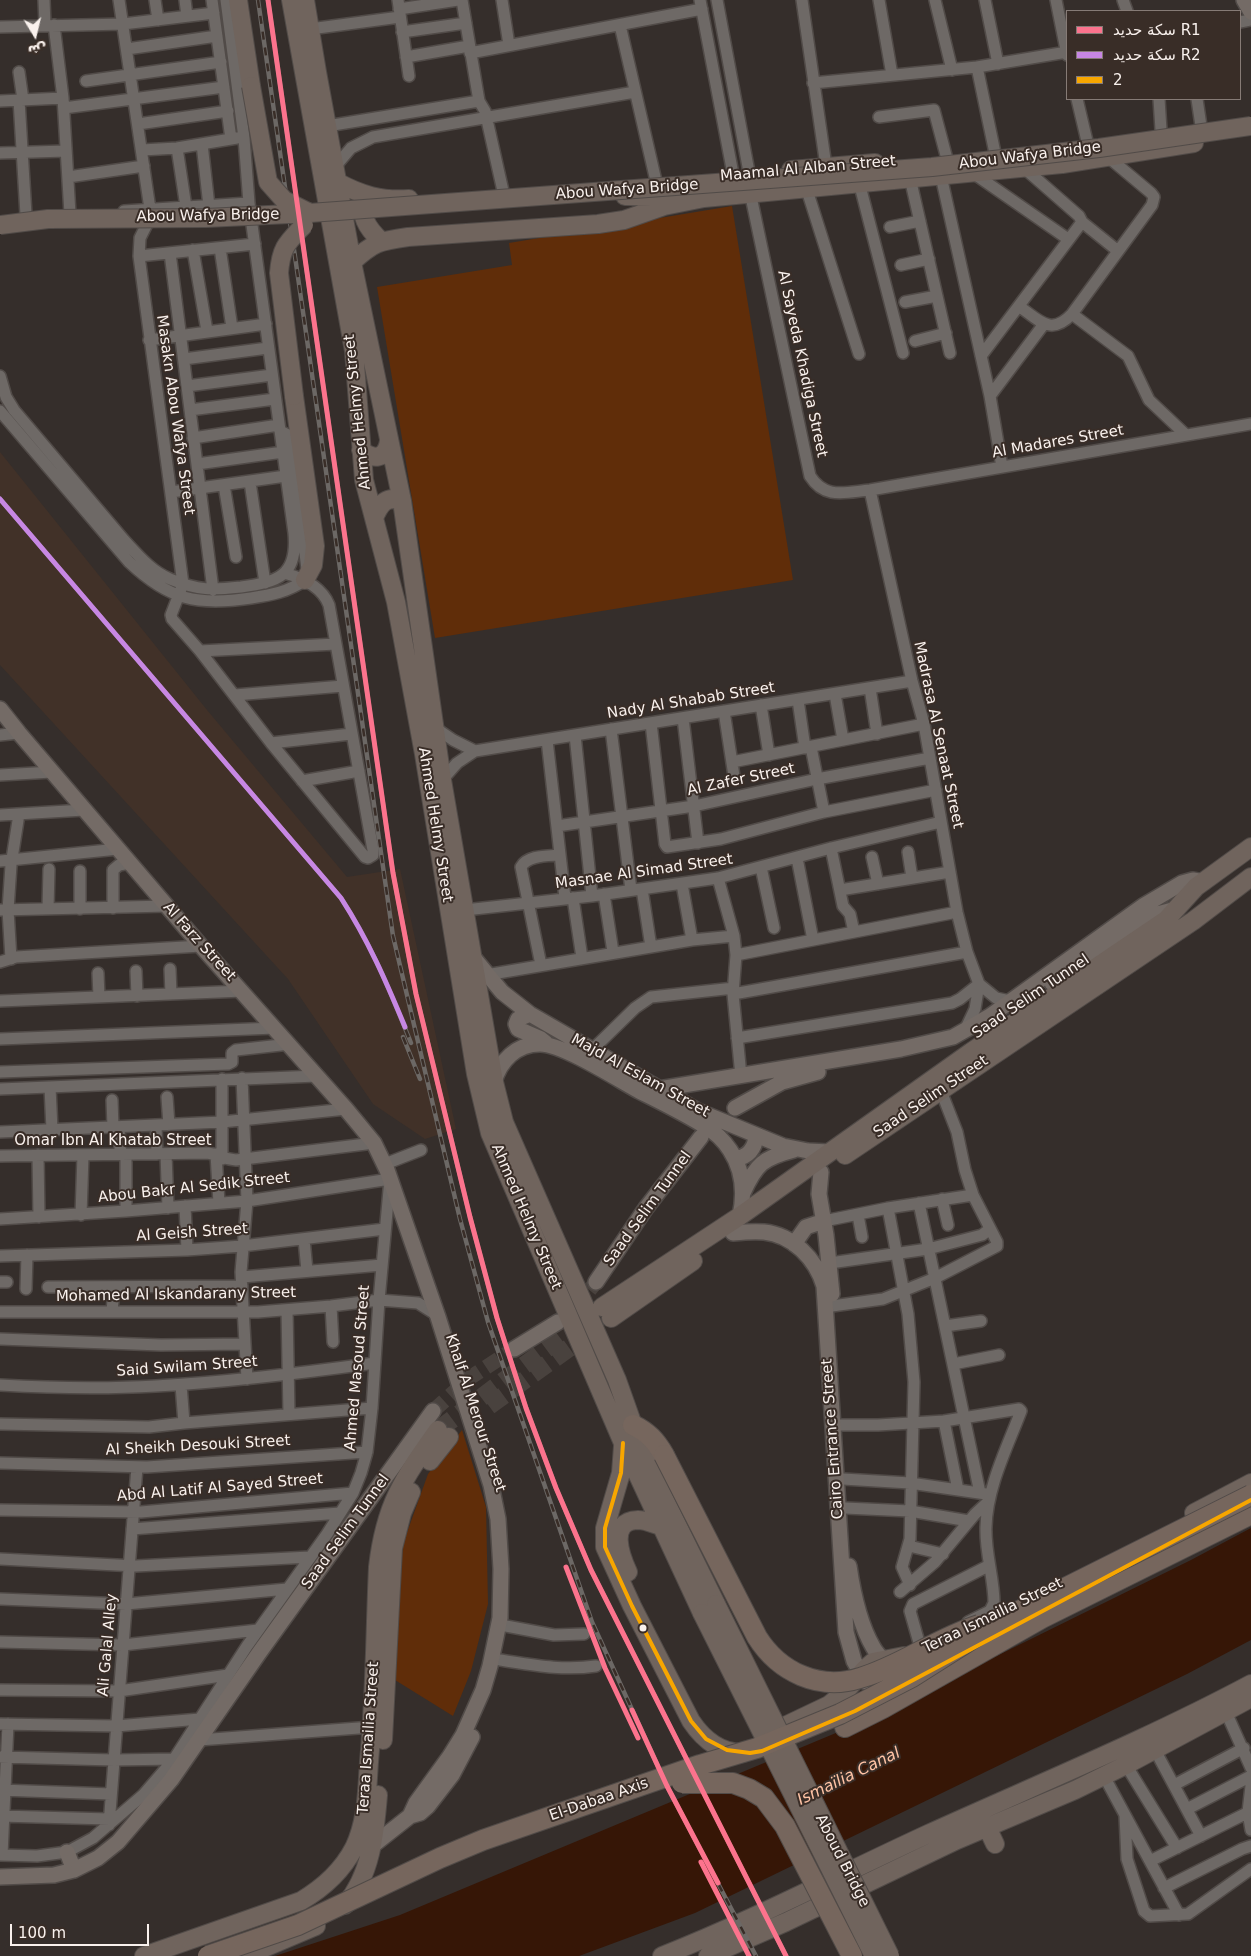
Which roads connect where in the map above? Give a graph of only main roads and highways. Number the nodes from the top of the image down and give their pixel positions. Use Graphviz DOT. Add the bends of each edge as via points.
graph roads {
  1 [pos="238,0"];
  2 [pos="291,0"];
  3 [pos="305,0"];
  4 [pos="1251,120"];
  5 [pos="1251,126"];
  6 [pos="1251,133"];
  7 [pos="790,170"];
  8 [pos="336,175"];
  9 [pos="650,182"];
  10 [pos="800,188"];
  11 [pos="364,195"];
  12 [pos="508,195"];
  13 [pos="704,198"];
  14 [pos="307,219"];
  15 [pos="0,224"];
  16 [pos="0,234"];
  17 [pos="381,241"];
  18 [pos="352,262"];
  19 [pos="389,441"];
  20 [pos="361,450"];
  21 [pos="402,501"];
  22 [pos="374,518"];
  23 [pos="305,580"];
  24 [pos="1251,848"];
  25 [pos="1227,866"];
  26 [pos="1246,880"];
  27 [pos="1176,909"];
  28 [pos="1193,921"];
  29 [pos="633,1425"];
  30 [pos="623,1443"];
  31 [pos="1251,1483"];
  32 [pos="1251,1495"];
  33 [pos="1251,1500"];
  34 [pos="1251,1514"];
  35 [pos="661,1526"];
  36 [pos="709,1608"];
  37 [pos="1005,1618"];
  38 [pos="1251,1696"];
  39 [pos="682,1783"];
  40 [pos="987,1827"];
  41 [pos="995,1844"];
  42 [pos="144,1956"];
  43 [pos="208,1956"];
  44 [pos="224,1956"];
  45 [pos="245,1956"];
  46 [pos="662,1956"];
  47 [pos="708,1956"];
  48 [pos="852,1956"];
  49 [pos="874,1956"];
  50 [pos="890,1956"];
  1 -- 14 [label="main road, bridge" via="265,174 284,200"];
  2 -- 20 [label="main road, Ahmed Helmy Street" via="354,351"];
  3 -- 8 [label="main road, Ahmed Helmy Street"];
  4 -- 7 [label="main road, Maamal Al Alban Street" via="947,159"];
  5 -- 12 [label="main road, Abou Wafya Bridge, bridge" via="982,162"];
  6 -- 10 [label="main road, Maamal Al Alban Street" via="1108,157"];
  7 -- 9 [label="main road, Maamal Al Alban Street"];
  7 -- 10 [label="main road"];
  8 -- 11 [label="main road, Maamal Al Alban Street"];
  8 -- 18 [label="main road, Ahmed Helmy Street"];
  9 -- 12 [label="main road, Maamal Al Alban Street"];
  9 -- 12 [label="main road, bridge"];
  10 -- 13 [label="main road, Maamal Al Alban Street"];
  11 -- 12 [label="main road, Maamal Al Alban Street" via="402,199"];
  11 -- 17 [label="main road" via="362,216"];
  12 -- 14 [label="main road, Abou Wafya Bridge, bridge"];
  13 -- 14 [label="main road, Abou Wafya Bridge" via="624,196"];
  13 -- 17 [label="main road, Maamal Al Alban Street" via="598,224 474,231"];
  14 -- 15 [label="main road, Abou Wafya Bridge, bridge" via="48,219"];
  14 -- 16 [label="main road, Abou Wafya Bridge" via="223,229 56,229"];
  14 -- 23 [label="main road, bridge" via="285,245 280,258 294,396 315,546 313,565"];
  17 -- 18 [label="main road, Maamal Al Alban Street" via="370,245"];
  18 -- 19 [label="main road, Ahmed Helmy Street"];
  19 -- 20 [label="main road" via="384,454 378,457"];
  19 -- 21 [label="main road, Ahmed Helmy Street"];
  20 -- 22 [label="main road, Ahmed Helmy Street" via="367,497"];
  21 -- 22 [label="main road" via="386,500"];
  21 -- 29 [label="main road, Ahmed Helmy Street" via="442,780 494,1082 504,1122 617,1380"];
  22 -- 30 [label="main road, Ahmed Helmy Street" via="396,602 476,1074 490,1133"];
  24 -- 25 [label="main road, Saad Selim Street"];
  25 -- 26 [label="main road" via="1231,878"];
  25 -- 27 [label="main road, Saad Selim Street" via="1189,894"];
  26 -- 28 [label="main road, Saad Selim Street"];
  27 -- 28 [label="main road" via="1187,911"];
  27 -- 28 [label="main road, Saad Selim Street" via="1166,920 829,1152 607,1312 733,1233"];
  29 -- 36 [label="main road, Ahmed Helmy Street"];
  29 -- 37 [label="highway, bridge" via="644,1430 664,1455 757,1637 772,1657 790,1671 824,1682 858,1679 958,1633"];
  30 -- 33 [label="main road, Teraa Ismailia Street" via="621,1472 605,1528 605,1547 690,1721 716,1746 738,1753 762,1751 855,1711"];
  30 -- 35 [label="main road, Ahmed Helmy Street"];
  31 -- 35 [label="main road, Teraa Ismailia Street" via="926,1650 868,1665 829,1705 758,1738 740,1742 715,1735 702,1723 623,1562 619,1535 626,1524 642,1521"];
  32 -- 37 [label="highway, El-Dabaa Axis, bridge"];
  34 -- 39 [label="highway, bridge" via="1042,1618 845,1727"];
  35 -- 36 [label="main road, Ahmed Helmy Street"];
  36 -- 49 [label="main road, Aboud Bridge, bridge"];
  36 -- 50 [label="main road, Aboud Bridge, bridge"];
  37 -- 43 [label="highway, El-Dabaa Axis, bridge" via="912,1677 813,1726 757,1748 483,1840 306,1922"];
  38 -- 40 [label="main road" via="1104,1776"];
  38 -- 46 [label="main road" via="927,1834 723,1931"];
  39 -- 44 [label="highway" via="484,1850 326,1922"];
  39 -- 48 [label="highway, bridge" via="733,1783 764,1798 786,1826"];
  40 -- 41 [label="main road"];
  40 -- 47 [label="main road"];
  42 -- 45 [label="main road, Teraa Ismailia Street" via="289,1906 332,1878 351,1853 362,1824 372,1726 378,1567 384,1529 406,1476 444,1434 412,1489 393,1548 386,1706 372,1846 359,1882 351,1898 338,1912 307,1932"];
}
